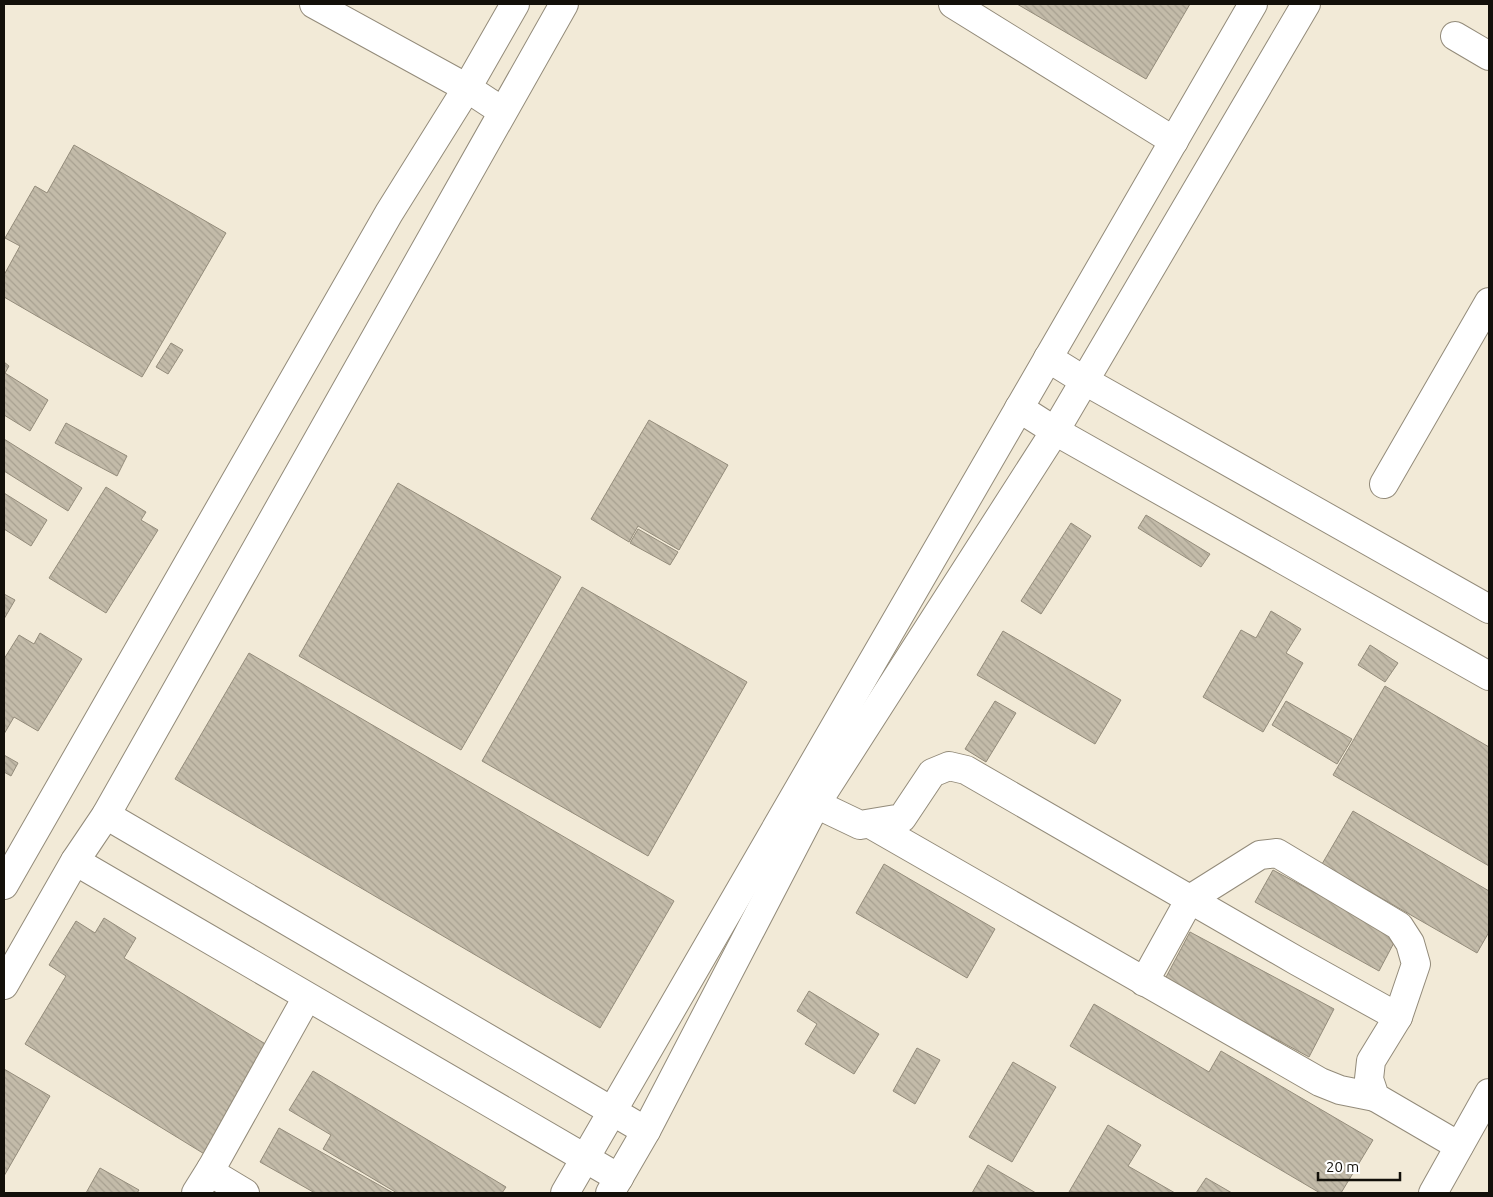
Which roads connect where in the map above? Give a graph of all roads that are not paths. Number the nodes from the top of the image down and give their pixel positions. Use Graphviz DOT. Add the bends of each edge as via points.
graph roads {
  1 [pos="314,4"];
  2 [pos="515,4"];
  3 [pos="564,4"];
  4 [pos="953,4"];
  5 [pos="1254,4"];
  6 [pos="1306,4"];
  7 [pos="1455,36"];
  8 [pos="1489,56"];
  9 [pos="467,88"];
  10 [pos="502,112"];
  11 [pos="1174,141"];
  12 [pos="1489,302"];
  13 [pos="1048,358"];
  14 [pos="1085,381"];
  15 [pos="1019,408"];
  16 [pos="1055,431"];
  17 [pos="1384,484"];
  18 [pos="1489,609"];
  19 [pos="1489,676"];
  20 [pos="816,804"];
  21 [pos="106,815"];
  22 [pos="872,825"];
  23 [pos="75,861"];
  24 [pos="4,885"];
  25 [pos="1190,898"];
  26 [pos="1144,982"];
  27 [pos="4,985"];
  28 [pos="307,996"];
  29 [pos="1398,1017"];
  30 [pos="1489,1093"];
  31 [pos="1375,1096"];
  32 [pos="611,1111"];
  33 [pos="646,1131"];
  34 [pos="1459,1146"];
  35 [pos="584,1158"];
  36 [pos="211,1169"];
  37 [pos="615,1186"];
  38 [pos="196,1193"];
  39 [pos="245,1193"];
  40 [pos="565,1193"];
  41 [pos="1432,1193"];
  1 -- 9 [label="street"];
  2 -- 9 [label="street"];
  3 -- 10 [label="street"];
  4 -- 11 [label="street"];
  5 -- 11 [label="street"];
  6 -- 14 [label="street"];
  7 -- 8 [label="street"];
  9 -- 10 [label="street"];
  9 -- 24 [label="street" via="390,213"];
  10 -- 21 [label="street"];
  11 -- 13 [label="street"];
  12 -- 17 [label="street"];
  13 -- 14 [label="street"];
  13 -- 15 [label="street"];
  14 -- 16 [label="street"];
  14 -- 18 [label="street"];
  15 -- 16 [label="street"];
  15 -- 32 [label="street"];
  16 -- 19 [label="street"];
  16 -- 20 [label="street"];
  20 -- 22 [label="street" via="860,825"];
  20 -- 33 [label="street"];
  21 -- 23 [label="street"];
  21 -- 32 [label="street"];
  22 -- 25 [label="street" via="902,818 932,773 949,766 966,770"];
  22 -- 26 [label="street"];
  23 -- 27 [label="street"];
  23 -- 28 [label="street"];
  25 -- 26 [label="street"];
  25 -- 29 [label="street"];
  25 -- 29 [label="street" via="1260,855 1277,853 1399,926 1410,942 1416,964"];
  26 -- 31 [label="street" via="1320,1082 1340,1090"];
  28 -- 35 [label="street"];
  28 -- 36 [label="street"];
  29 -- 31 [label="street" via="1371,1061 1369,1079"];
  30 -- 34 [label="street"];
  31 -- 34 [label="street"];
  32 -- 33 [label="street"];
  32 -- 35 [label="street"];
  33 -- 37 [label="street"];
  34 -- 41 [label="street"];
  35 -- 37 [label="street"];
  35 -- 40 [label="street"];
  36 -- 38 [label="street"];
  36 -- 39 [label="street"];
}
